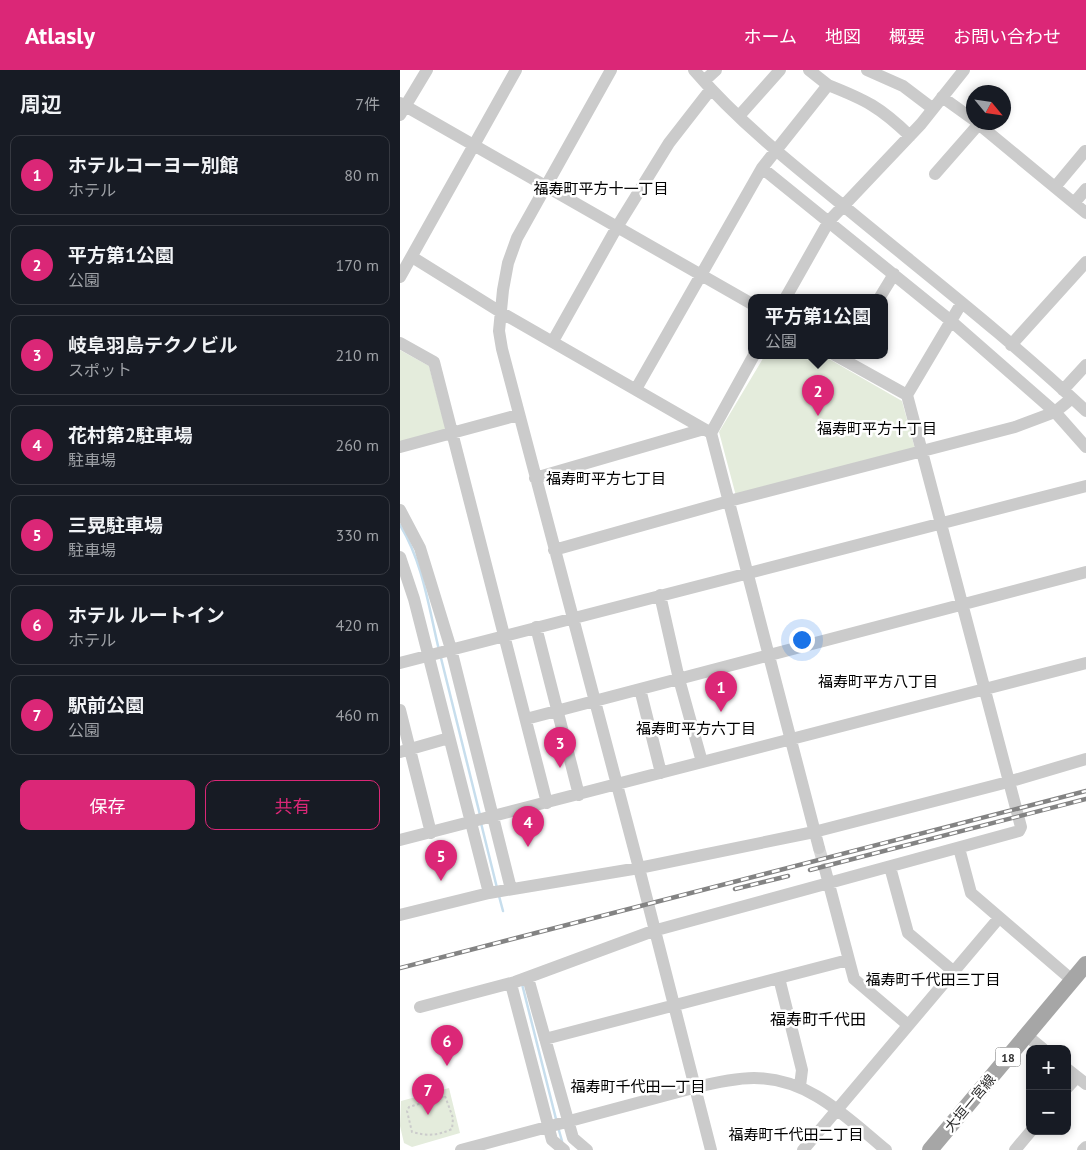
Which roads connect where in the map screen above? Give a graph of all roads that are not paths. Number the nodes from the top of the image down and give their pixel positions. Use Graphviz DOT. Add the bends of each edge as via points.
graph roads {
  1 [pos="427,70"];
  2 [pos="516,70"];
  3 [pos="611,70"];
  4 [pos="694,70"];
  5 [pos="716,70"];
  6 [pos="780,70"];
  7 [pos="868,70"];
  8 [pos="964,70"];
  9 [pos="815,71"];
  10 [pos="708,85"];
  11 [pos="828,85"];
  12 [pos="942,97"];
  13 [pos="402,108"];
  14 [pos="932,108"];
  15 [pos="966,115"];
  16 [pos="739,116"];
  17 [pos="970,130"];
  18 [pos="986,130"];
  19 [pos="910,136"];
  20 [pos="473,144"];
  21 [pos="776,149"];
  22 [pos="1085,151"];
  23 [pos="762,168"];
  24 [pos="935,174"];
  25 [pos="546,186"];
  26 [pos="1055,187"];
  27 [pos="1086,189"];
  28 [pos="1074,203"];
  29 [pos="842,205"];
  30 [pos="1086,213"];
  31 [pos="829,221"];
  32 [pos="616,227"];
  33 [pos="412,257"];
  34 [pos="1086,262"];
  35 [pos="699,274"];
  36 [pos="894,274"];
  37 [pos="400,277"];
  38 [pos="788,294"];
  39 [pos="882,294"];
  40 [pos="748,302"];
  41 [pos="961,304"];
  42 [pos="502,312"];
  43 [pos="951,322"];
  44 [pos="553,341"];
  45 [pos="400,343"];
  46 [pos="1011,345"];
  47 [pos="752,359"];
  48 [pos="847,359"];
  49 [pos="1086,365"];
  50 [pos="636,389"];
  51 [pos="1068,394"];
  52 [pos="906,396"];
  53 [pos="1086,411"];
  54 [pos="1055,412"];
  55 [pos="518,415"];
  56 [pos="708,431"];
  57 [pos="452,434"];
  58 [pos="1086,447"];
  59 [pos="400,448"];
  60 [pos="921,452"];
  61 [pos="535,478"];
  62 [pos="1086,486"];
  63 [pos="729,501"];
  64 [pos="400,510"];
  65 [pos="940,522"];
  66 [pos="554,550"];
  67 [pos="400,557"];
  68 [pos="1086,572"];
  69 [pos="748,573"];
  70 [pos="406,591"];
  71 [pos="660,596"];
  72 [pos="961,605"];
  73 [pos="572,617"];
  74 [pos="536,627"];
  75 [pos="505,635"];
  76 [pos="439,652"];
  77 [pos="769,655"];
  78 [pos="400,662"];
  79 [pos="1086,663"];
  80 [pos="679,679"];
  81 [pos="640,689"];
  82 [pos="984,690"];
  83 [pos="594,701"];
  84 [pos="400,710"];
  85 [pos="557,711"];
  86 [pos="526,719"];
  87 [pos="450,738"];
  88 [pos="791,739"];
  89 [pos="405,750"];
  90 [pos="1086,759"];
  91 [pos="702,762"];
  92 [pos="661,773"];
  93 [pos="1008,782"];
  94 [pos="617,785"];
  95 [pos="579,795"];
  96 [pos="547,803"];
  97 [pos="481,821"];
  98 [pos="814,832"];
  99 [pos="431,833"];
  100 [pos="400,840"];
  101 [pos="819,848"];
  102 [pos="959,848"];
  103 [pos="890,867"];
  104 [pos="639,868"];
  105 [pos="825,869"];
  106 [pos="829,882"];
  107 [pos="499,891"];
  108 [pos="400,915"];
  109 [pos="998,918"];
  110 [pos="654,931"];
  111 [pos="848,960"];
  112 [pos="954,971"];
  113 [pos="1080,975"];
  114 [pos="779,978"];
  115 [pos="520,981"];
  116 [pos="673,1005"];
  117 [pos="420,1007"];
  118 [pos="908,1025"];
  119 [pos="1026,1035"];
  120 [pos="545,1039"];
  121 [pos="1038,1045"];
  122 [pos="800,1086"];
  123 [pos="693,1088"];
  124 [pos="837,1110"];
  125 [pos="558,1124"];
  126 [pos="1028,1135"];
  127 [pos="494,1146"];
  128 [pos="1086,1146"];
  129 [pos="461,1150"];
  130 [pos="564,1150"];
  131 [pos="588,1150"];
  132 [pos="710,1150"];
  133 [pos="803,1150"];
  134 [pos="886,1150"];
  135 [pos="930,1150"];
  136 [pos="1015,1150"];
  137 [pos="1083,1150"];
  1 -- 13 [label="street"];
  2 -- 20 [label="street"];
  3 -- 25 [label="street"];
  4 -- 10 [label="street"];
  5 -- 10 [label="street"];
  6 -- 16 [label="street"];
  7 -- 14 [label="street" via="903,86"];
  8 -- 12 [label="street"];
  9 -- 11 [label="street"];
  10 -- 16 [label="street"];
  10 -- 32 [label="street"];
  11 -- 19 [label="street" via="886,112"];
  11 -- 21 [label="street"];
  12 -- 14 [label="street"];
  12 -- 15 [label="street"];
  13 -- 20 [label="street"];
  14 -- 19 [label="street"];
  16 -- 21 [label="street"];
  17 -- 24 [label="street"];
  18 -- 26 [label="street"];
  19 -- 29 [label="street"];
  20 -- 25 [label="street"];
  20 -- 33 [label="street"];
  21 -- 23 [label="street"];
  21 -- 29 [label="street"];
  22 -- 26 [label="street"];
  23 -- 31 [label="street"];
  23 -- 35 [label="street"];
  25 -- 32 [label="street"];
  25 -- 42 [label="street" via="517,238 508,264"];
  26 -- 28 [label="street"];
  27 -- 28 [label="street"];
  28 -- 30 [label="street"];
  29 -- 31 [label="street"];
  29 -- 41 [label="street"];
  31 -- 36 [label="street"];
  31 -- 38 [label="street"];
  32 -- 35 [label="street"];
  32 -- 44 [label="street"];
  33 -- 37 [label="street"];
  33 -- 42 [label="street"];
  34 -- 46 [label="street"];
  35 -- 40 [label="street"];
  35 -- 50 [label="street"];
  36 -- 39 [label="street"];
  36 -- 43 [label="street"];
  41 -- 43 [label="street"];
  41 -- 46 [label="street"];
  42 -- 44 [label="street"];
  42 -- 55 [label="street" via="499,332"];
  43 -- 52 [label="street"];
  43 -- 54 [label="street"];
  44 -- 50 [label="street"];
  45 -- 57 [label="street" via="434,362"];
  46 -- 51 [label="street"];
  47 -- 56 [label="street"];
  48 -- 52 [label="street"];
  49 -- 51 [label="street"];
  50 -- 56 [label="street"];
  51 -- 53 [label="street"];
  51 -- 54 [label="street"];
  52 -- 60 [label="street"];
  54 -- 58 [label="street"];
  54 -- 60 [label="street" via="1014,427"];
  55 -- 57 [label="street"];
  55 -- 61 [label="street"];
  56 -- 61 [label="street"];
  56 -- 63 [label="street"];
  57 -- 59 [label="street"];
  57 -- 75 [label="street"];
  60 -- 63 [label="street"];
  60 -- 65 [label="street"];
  61 -- 66 [label="street"];
  62 -- 65 [label="street"];
  63 -- 66 [label="street"];
  63 -- 69 [label="street"];
  64 -- 76 [label="street" via="420,548"];
  65 -- 69 [label="street"];
  65 -- 72 [label="street"];
  66 -- 73 [label="street"];
  67 -- 70 [label="street"];
  68 -- 72 [label="street"];
  69 -- 71 [label="street"];
  69 -- 77 [label="street"];
  70 -- 76 [label="street"];
  71 -- 73 [label="street"];
  71 -- 80 [label="street"];
  72 -- 77 [label="street"];
  72 -- 82 [label="street"];
  73 -- 74 [label="street"];
  73 -- 83 [label="street"];
  74 -- 75 [label="street"];
  74 -- 85 [label="street"];
  75 -- 76 [label="street"];
  75 -- 86 [label="street"];
  76 -- 78 [label="street"];
  76 -- 87 [label="street"];
  76 -- 97 [label="street"];
  77 -- 80 [label="street"];
  77 -- 88 [label="street"];
  79 -- 82 [label="street"];
  80 -- 81 [label="street"];
  80 -- 91 [label="street"];
  81 -- 83 [label="street"];
  81 -- 92 [label="street"];
  82 -- 88 [label="street"];
  82 -- 93 [label="street"];
  83 -- 85 [label="street"];
  83 -- 94 [label="street"];
  84 -- 89 [label="street"];
  85 -- 86 [label="street"];
  85 -- 95 [label="street"];
  86 -- 96 [label="street"];
  87 -- 89 [label="street"];
  87 -- 97 [label="street"];
  88 -- 91 [label="street"];
  88 -- 98 [label="street"];
  89 -- 99 [label="street"];
  90 -- 93 [label="street"];
  91 -- 92 [label="street"];
  92 -- 94 [label="street"];
  93 -- 98 [label="street"];
  93 -- 102 [label="street" via="1021,827 1019,831"];
  94 -- 95 [label="street"];
  94 -- 104 [label="street"];
  95 -- 96 [label="street"];
  96 -- 97 [label="street"];
  97 -- 99 [label="street"];
  97 -- 107 [label="street"];
  97 -- 107 [label="street"];
  98 -- 101 [label="street"];
  98 -- 104 [label="street"];
  99 -- 100 [label="street"];
  102 -- 103 [label="street"];
  102 -- 109 [label="street" via="971,893"];
  103 -- 106 [label="street"];
  103 -- 112 [label="street" via="908,933"];
  104 -- 107 [label="street"];
  104 -- 110 [label="street"];
  105 -- 106 [label="street"];
  106 -- 110 [label="street"];
  106 -- 111 [label="street"];
  107 -- 108 [label="street"];
  109 -- 112 [label="street"];
  109 -- 113 [label="street"];
  110 -- 115 [label="street"];
  110 -- 116 [label="street"];
  111 -- 114 [label="street"];
  111 -- 118 [label="street" via="854,980"];
  112 -- 118 [label="street"];
  113 -- 119 [label="main road, 大垣一宮線 / 18"];
  114 -- 116 [label="street"];
  114 -- 122 [label="street" via="802,1070"];
  115 -- 117 [label="street"];
  115 -- 120 [label="street"];
  115 -- 125 [label="street"];
  116 -- 120 [label="street"];
  116 -- 123 [label="street"];
  118 -- 124 [label="street"];
  119 -- 121 [label="street"];
  119 -- 135 [label="main road, 大垣一宮線 / 18"];
  120 -- 125 [label="street"];
  122 -- 123 [label="street" via="754,1078 726,1080"];
  122 -- 124 [label="street" via="821,1096"];
  123 -- 125 [label="street"];
  123 -- 132 [label="street"];
  124 -- 133 [label="street"];
  124 -- 134 [label="street"];
  125 -- 127 [label="street"];
  125 -- 130 [label="street" via="552,1140"];
  125 -- 131 [label="street"];
  126 -- 136 [label="street"];
  127 -- 129 [label="street"];
  128 -- 137 [label="street"];
}
